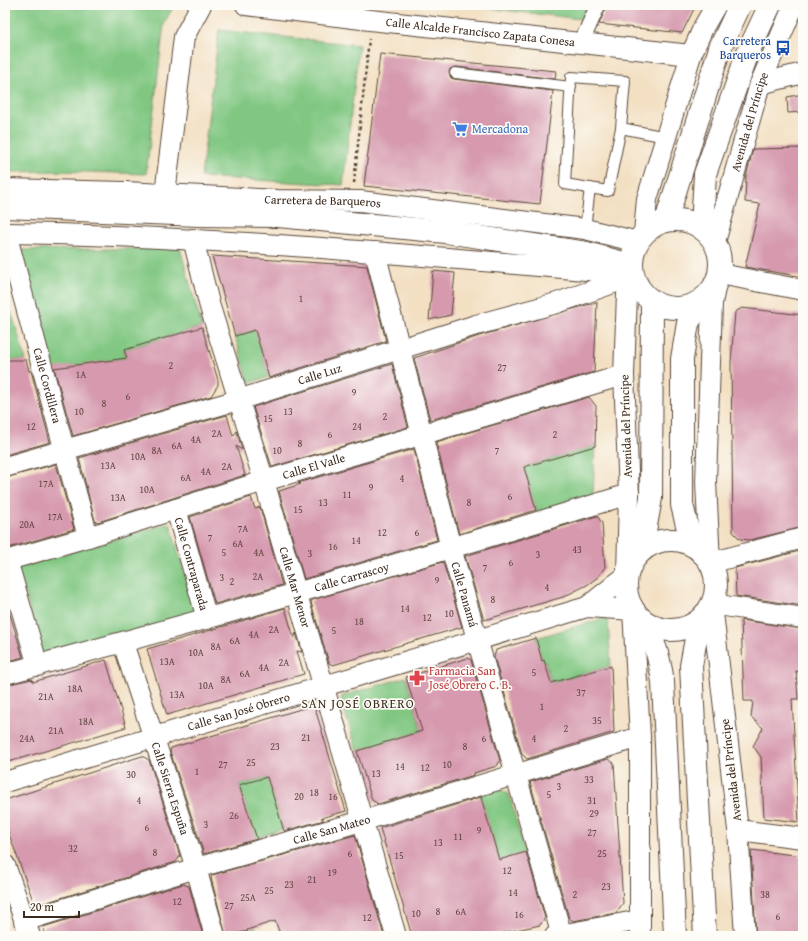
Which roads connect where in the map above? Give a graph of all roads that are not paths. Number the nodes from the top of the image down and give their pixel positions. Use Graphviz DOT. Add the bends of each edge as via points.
graph roads {
  1 [pos="201,5"];
  2 [pos="246,5"];
  3 [pos="598,5"];
  4 [pos="716,5"];
  5 [pos="740,5"];
  6 [pos="770,5"];
  7 [pos="794,5"];
  8 [pos="581,43"];
  9 [pos="691,55"];
  10 [pos="455,73"];
  11 [pos="803,73"];
  12 [pos="760,84"];
  13 [pos="571,87"];
  14 [pos="621,128"];
  15 [pos="666,137"];
  16 [pos="590,188"];
  17 [pos="5,189"];
  18 [pos="165,194"];
  19 [pos="5,207"];
  20 [pos="666,221"];
  21 [pos="585,229"];
  22 [pos="6,233"];
  23 [pos="708,235"];
  24 [pos="641,237"];
  25 [pos="193,239"];
  26 [pos="375,252"];
  27 [pos="633,273"];
  28 [pos="712,288"];
  29 [pos="803,290"];
  30 [pos="652,302"];
  31 [pos="399,350"];
  32 [pos="624,375"];
  33 [pos="238,400"];
  34 [pos="421,434"];
  35 [pos="64,449"];
  36 [pos="5,467"];
  37 [pos="264,481"];
  38 [pos="628,494"];
  39 [pos="176,509"];
  40 [pos="88,537"];
  41 [pos="803,538"];
  42 [pos="451,548"];
  43 [pos="706,558"];
  44 [pos="6,560"];
  45 [pos="630,567"];
  46 [pos="297,592"];
  47 [pos="587,607"];
  48 [pos="708,609"];
  49 [pos="637,614"];
  50 [pos="803,618"];
  51 [pos="207,619"];
  52 [pos="479,640"];
  53 [pos="123,643"];
  54 [pos="38,666"];
  55 [pos="5,674"];
  56 [pos="323,686"];
  57 [pos="640,736"];
  58 [pos="152,738"];
  59 [pos="515,775"];
  60 [pos="5,782"];
  61 [pos="362,821"];
  62 [pos="738,830"];
  63 [pos="803,838"];
  64 [pos="5,865"];
  65 [pos="196,868"];
  66 [pos="640,928"];
  67 [pos="27,929"];
  68 [pos="215,936"];
  69 [pos="396,936"];
  70 [pos="559,936"];
  71 [pos="675,936"];
  72 [pos="705,936"];
  73 [pos="745,936"];
  1 -- 18 [label="street" via="184,37"];
  2 -- 8 [label="street, Calle Alcalde Francisco Zapata Conesa"];
  3 -- 8 [label="street"];
  4 -- 9 [label="street"];
  5 -- 20 [label="main road" via="720,48"];
  6 -- 23 [label="main road, Avenida del Príncipe" via="748,52 706,174"];
  7 -- 12 [label="street, Avenida del Príncipe"];
  8 -- 9 [label="street, Calle Alcalde Francisco Zapata Conesa"];
  9 -- 15 [label="street"];
  10 -- 13 [label="lane"];
  11 -- 12 [label="street"];
  12 -- 23 [label="street, Avenida del Príncipe"];
  13 -- 14 [label="lane" via="572,77 625,81"];
  13 -- 16 [label="lane" via="565,184"];
  14 -- 15 [label="lane"];
  14 -- 16 [label="lane" via="608,191"];
  15 -- 24 [label="street" via="647,199"];
  16 -- 21 [label="lane"];
  17 -- 18 [label="street, Carretera de Barqueros"];
  18 -- 21 [label="street, Carretera de Barqueros" via="352,201"];
  19 -- 27 [label="main road, Carretera de Barqueros" via="278,216 446,232 587,253"];
  20 -- 23 [label="main road" via="684,220"];
  20 -- 24 [label="main road" via="654,225"];
  21 -- 24 [label="street, Carretera de Barqueros"];
  22 -- 25 [label="street"];
  22 -- 35 [label="street, Calle Cordillera"];
  23 -- 28 [label="main road" via="721,263"];
  24 -- 27 [label="main road" via="634,249"];
  25 -- 26 [label="street"];
  25 -- 33 [label="street, Calle Mar Menor"];
  26 -- 27 [label="street"];
  26 -- 31 [label="street, Calle Panamá"];
  27 -- 30 [label="main road" via="641,292"];
  27 -- 31 [label="street, Calle Luz" via="557,303 476,325"];
  27 -- 32 [label="street, Avenida del Príncipe" via="627,294"];
  28 -- 29 [label="street"];
  28 -- 30 [label="main road" via="685,308 668,308"];
  28 -- 43 [label="main road" via="688,323 682,358 682,505 688,529"];
  30 -- 45 [label="main road, Avenida del Príncipe" via="651,498 645,532"];
  31 -- 33 [label="street, Calle Luz"];
  31 -- 34 [label="street, Calle Panamá"];
  32 -- 34 [label="street, Calle El Valle"];
  32 -- 38 [label="street, Avenida del Príncipe"];
  33 -- 35 [label="street, Calle Luz"];
  33 -- 37 [label="street, Calle Mar Menor"];
  34 -- 37 [label="street, Calle El Valle"];
  34 -- 42 [label="street, Calle Panamá"];
  35 -- 36 [label="street, Calle Luz"];
  35 -- 40 [label="street, Calle Cordillera"];
  37 -- 39 [label="street, Calle El Valle"];
  37 -- 46 [label="street, Calle Mar Menor"];
  38 -- 42 [label="street, Calle Carrascoy"];
  38 -- 45 [label="street, Avenida del Príncipe"];
  39 -- 40 [label="street, Calle El Valle"];
  39 -- 51 [label="street, Calle Contraparada"];
  40 -- 44 [label="street, Calle El Valle"];
  41 -- 43 [label="street"];
  42 -- 46 [label="street, Calle Carrascoy"];
  42 -- 52 [label="street, Calle Panamá"];
  43 -- 45 [label="main road" via="692,545 667,540 643,549"];
  43 -- 48 [label="main road" via="716,583"];
  44 -- 54 [label="street"];
  45 -- 47 [label="street, Calle San José Obrero"];
  45 -- 49 [label="main road" via="626,593"];
  46 -- 51 [label="street, Calle Carrascoy"];
  46 -- 56 [label="street, Calle Mar Menor"];
  47 -- 49 [label="street, Calle San José Obrero"];
  47 -- 52 [label="street, Calle San José Obrero"];
  48 -- 49 [label="main road" via="690,625 674,630 650,626"];
  48 -- 50 [label="street"];
  48 -- 62 [label="street, Avenida del Príncipe"];
  48 -- 72 [label="main road" via="697,633 691,666"];
  49 -- 57 [label="street"];
  49 -- 71 [label="main road" via="653,637 663,682"];
  51 -- 53 [label="street, Calle Carrascoy"];
  52 -- 56 [label="street, Calle San José Obrero"];
  52 -- 59 [label="street, Calle Panamá"];
  53 -- 54 [label="street, Calle Carrascoy"];
  53 -- 58 [label="street, Calle Sierra Espuña"];
  54 -- 55 [label="street, Calle Carrascoy"];
  56 -- 58 [label="street, Calle San José Obrero"];
  56 -- 61 [label="street, Calle Mar Menor"];
  57 -- 59 [label="street, Calle San Mateo"];
  57 -- 66 [label="street"];
  58 -- 60 [label="street, Calle San José Obrero"];
  58 -- 65 [label="street, Calle Sierra Espuña"];
  59 -- 61 [label="street, Calle San Mateo"];
  59 -- 70 [label="street, Calle Panamá"];
  61 -- 65 [label="street, Calle San Mateo"];
  61 -- 69 [label="street, Calle Mar Menor"];
  62 -- 63 [label="street"];
  62 -- 73 [label="street, Avenida del Príncipe"];
  64 -- 67 [label="street"];
  65 -- 67 [label="street, Calle San Mateo"];
  65 -- 68 [label="street, Calle Sierra Espuña"];
  66 -- 70 [label="street"];
}
